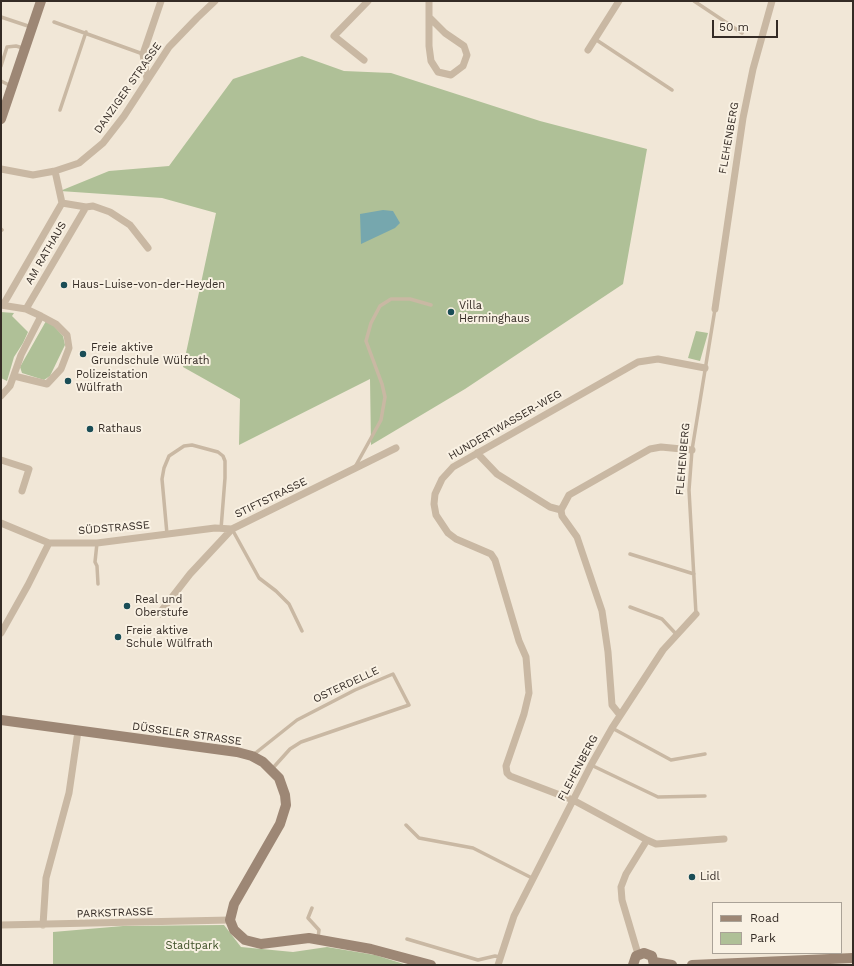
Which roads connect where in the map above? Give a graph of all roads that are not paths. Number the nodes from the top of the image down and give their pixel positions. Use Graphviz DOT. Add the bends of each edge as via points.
graph roads {
  1 [pos="41,1"];
  2 [pos="161,1"];
  3 [pos="215,1"];
  4 [pos="368,1"];
  5 [pos="429,1"];
  6 [pos="619,1"];
  7 [pos="694,1"];
  8 [pos="772,1"];
  9 [pos="1,17"];
  10 [pos="430,18"];
  11 [pos="54,22"];
  12 [pos="32,27"];
  13 [pos="86,32"];
  14 [pos="742,33"];
  15 [pos="595,40"];
  16 [pos="25,49"];
  17 [pos="588,50"];
  18 [pos="143,54"];
  19 [pos="364,60"];
  20 [pos="1,66"];
  21 [pos="147,78"];
  22 [pos="1,81"];
  23 [pos="12,86"];
  24 [pos="672,90"];
  25 [pos="60,110"];
  26 [pos="1,119"];
  27 [pos="1,170"];
  28 [pos="55,171"];
  29 [pos="62,203"];
  30 [pos="86,207"];
  31 [pos="148,248"];
  32 [pos="2,305"];
  33 [pos="432,305"];
  34 [pos="26,309"];
  35 [pos="715,309"];
  36 [pos="41,316"];
  37 [pos="705,368"];
  38 [pos="14,376"];
  39 [pos="1,396"];
  40 [pos="396,448"];
  41 [pos="692,450"];
  42 [pos="477,453"];
  43 [pos="1,460"];
  44 [pos="355,468"];
  45 [pos="22,492"];
  46 [pos="560,510"];
  47 [pos="1,523"];
  48 [pos="221,529"];
  49 [pos="232,529"];
  50 [pos="167,534"];
  51 [pos="49,542"];
  52 [pos="97,543"];
  53 [pos="630,554"];
  54 [pos="694,574"];
  55 [pos="98,584"];
  56 [pos="630,607"];
  57 [pos="159,614"];
  58 [pos="696,614"];
  59 [pos="302,630"];
  60 [pos="1,632"];
  61 [pos="677,635"];
  62 [pos="620,714"];
  63 [pos="1,720"];
  64 [pos="612,728"];
  65 [pos="78,731"];
  66 [pos="705,754"];
  67 [pos="252,756"];
  68 [pos="591,765"];
  69 [pos="272,769"];
  70 [pos="705,796"];
  71 [pos="573,800"];
  72 [pos="406,825"];
  73 [pos="724,839"];
  74 [pos="647,840"];
  75 [pos="532,878"];
  76 [pos="312,908"];
  77 [pos="230,920"];
  78 [pos="1,925"];
  79 [pos="43,925"];
  80 [pos="408,939"];
  81 [pos="318,940"];
  82 [pos="638,954"];
  83 [pos="853,958"];
  84 [pos="499,961"];
  85 [pos="654,963"];
  86 [pos="431,965"];
  87 [pos="633,965"];
  88 [pos="672,965"];
  89 [pos="692,965"];
  1 -- 12 [label="main road"];
  2 -- 18 [label="street"];
  3 -- 21 [label="street, DANZIGER STRASSE" via="169,47"];
  4 -- 19 [label="street" via="334,36"];
  5 -- 10 [label="street"];
  6 -- 15 [label="street"];
  7 -- 14 [label="lane"];
  8 -- 35 [label="street, FLEHENBERG" via="743,118"];
  9 -- 12 [label="lane"];
  10 -- 10 [label="street" via="431,61 438,72 451,75 463,66 467,55 464,46 445,33"];
  11 -- 13 [label="lane"];
  12 -- 16 [label="main road"];
  13 -- 18 [label="lane"];
  13 -- 25 [label="lane"];
  15 -- 17 [label="street"];
  15 -- 24 [label="lane"];
  16 -- 20 [label="lane" via="7,47"];
  16 -- 23 [label="main road"];
  18 -- 21 [label="street"];
  21 -- 28 [label="street, DANZIGER STRASSE" via="103,144 79,163"];
  22 -- 23 [label="lane"];
  23 -- 26 [label="main road"];
  27 -- 28 [label="street, DANZIGER STRASSE" via="33,175"];
  28 -- 29 [label="street"];
  29 -- 30 [label="street"];
  29 -- 32 [label="street, AM RATHAUS"];
  30 -- 31 [label="street" via="92,206 110,212 130,225"];
  30 -- 34 [label="street, AM RATHAUS"];
  32 -- 34 [label="street, AM RATHAUS"];
  33 -- 44 [label="lane" via="391,299 380,306 371,323 366,341 385,397 381,420"];
  34 -- 36 [label="street, AM RATHAUS"];
  35 -- 37 [label="lane, FLEHENBERG"];
  36 -- 38 [label="street" via="21,355"];
  36 -- 38 [label="street, AM RATHAUS" via="56,324 67,335 69,348 61,369 47,384"];
  37 -- 41 [label="lane, FLEHENBERG"];
  37 -- 42 [label="street, HUNDERTWASSER-WEG" via="658,359 638,362"];
  38 -- 39 [label="street" via="10,386"];
  40 -- 44 [label="street, STIFTSTRASSE"];
  41 -- 46 [label="street" via="661,447 650,449 569,495"];
  41 -- 54 [label="lane, FLEHENBERG" via="689,490"];
  42 -- 46 [label="street" via="497,474"];
  42 -- 71 [label="street, HUNDERTWASSER-WEG" via="453,467 442,478 434,504 436,515 448,533 491,554 526,657 529,692 527,704 505,769 510,776"];
  43 -- 45 [label="street" via="29,469"];
  44 -- 49 [label="street, STIFTSTRASSE"];
  46 -- 62 [label="street" via="577,537 602,611 612,705"];
  47 -- 51 [label="street, SÜDSTRASSE"];
  48 -- 49 [label="street, SÜDSTRASSE"];
  48 -- 50 [label="street, SÜDSTRASSE"];
  48 -- 50 [label="lane" via="225,461 218,452 192,445 184,446 169,456 164,468 162,479"];
  49 -- 57 [label="street, STIFTSTRASSE" via="190,574"];
  49 -- 59 [label="lane" via="259,578 289,604"];
  50 -- 52 [label="street, SÜDSTRASSE"];
  51 -- 52 [label="street, SÜDSTRASSE"];
  51 -- 60 [label="street"];
  52 -- 55 [label="lane" via="95,562"];
  53 -- 54 [label="lane"];
  54 -- 58 [label="lane, FLEHENBERG"];
  56 -- 61 [label="lane" via="662,619"];
  58 -- 61 [label="street, FLEHENBERG"];
  61 -- 62 [label="street, FLEHENBERG" via="663,650"];
  62 -- 64 [label="street, FLEHENBERG"];
  63 -- 65 [label="main road, DÜSSELER STRASSE"];
  64 -- 66 [label="lane" via="671,760"];
  64 -- 68 [label="street, FLEHENBERG"];
  65 -- 67 [label="main road, DÜSSELER STRASSE"];
  65 -- 79 [label="street" via="69,793 46,878"];
  67 -- 69 [label="main road, DÜSSELER STRASSE"];
  67 -- 69 [label="lane, OSTERDELLE" via="297,720 393,674 409,705 302,742 290,749"];
  68 -- 70 [label="lane" via="658,797"];
  68 -- 71 [label="street, FLEHENBERG"];
  69 -- 77 [label="main road, DÜSSELER STRASSE" via="279,778 285,795 284,814 234,904"];
  71 -- 74 [label="street, HUNDERTWASSER-WEG"];
  71 -- 75 [label="street, FLEHENBERG"];
  72 -- 75 [label="lane" via="419,838 473,848"];
  73 -- 74 [label="street, HUNDERTWASSER-WEG" via="656,844"];
  74 -- 82 [label="street" via="621,887 622,900"];
  75 -- 84 [label="street, FLEHENBERG" via="514,916"];
  76 -- 81 [label="lane" via="308,918 319,930"];
  77 -- 79 [label="street, PARKSTRASSE"];
  77 -- 81 [label="main road" via="234,930 245,940 261,944 310,938"];
  78 -- 79 [label="street, PARKSTRASSE"];
  80 -- 84 [label="lane" via="478,960 495,956"];
  81 -- 86 [label="main road" via="371,949"];
  82 -- 85 [label="main road" via="648,954"];
  82 -- 87 [label="main road"];
  83 -- 89 [label="main road"];
  85 -- 88 [label="main road"];
}
